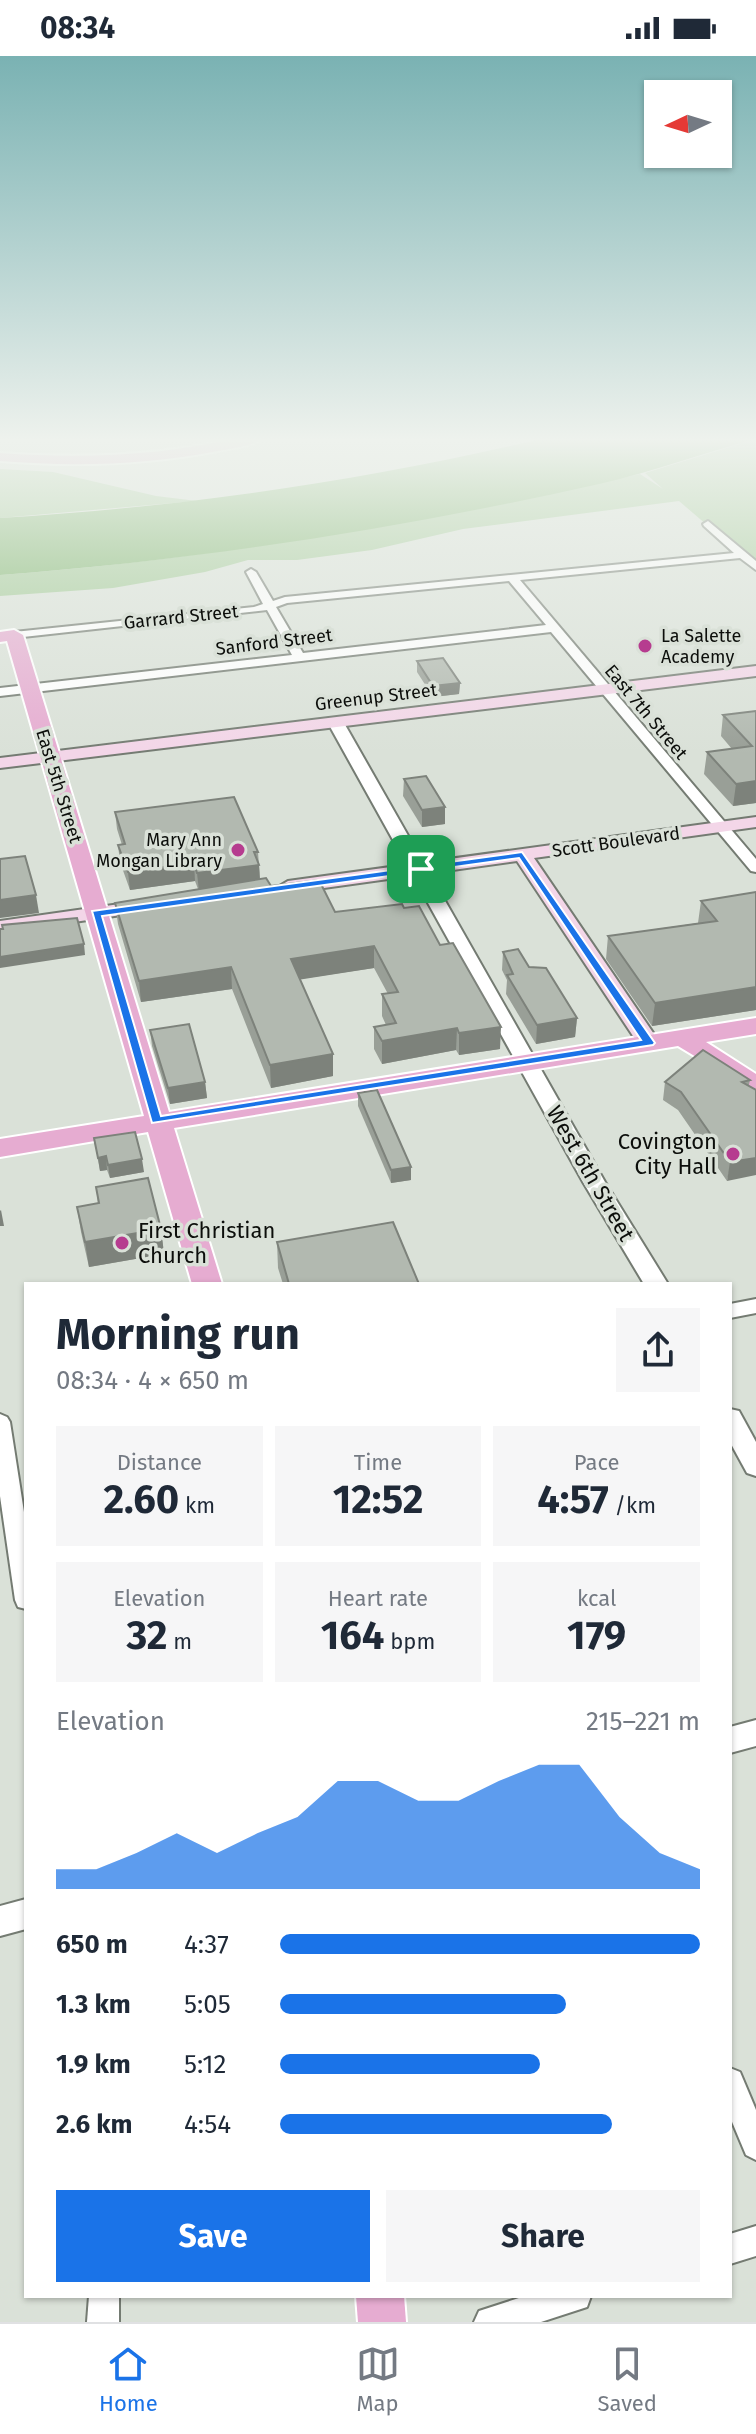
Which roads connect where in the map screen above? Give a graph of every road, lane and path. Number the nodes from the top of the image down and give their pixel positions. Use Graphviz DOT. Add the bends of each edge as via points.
graph roads {
  1 [pos="729,543"];
  2 [pos="743,555"];
  3 [pos="756,567"];
  4 [pos="251,572"];
  5 [pos="511,577"];
  6 [pos="269,604"];
  7 [pos="553,628"];
  8 [pos="7,636"];
  9 [pos="299,657"];
  10 [pos="756,671"];
  11 [pos="30,688"];
  12 [pos="604,689"];
  13 [pos="0,692"];
  14 [pos="336,723"];
  15 [pos="50,757"];
  16 [pos="0,763"];
  17 [pos="756,822"];
  18 [pos="720,827"];
  19 [pos="522,855"];
  20 [pos="756,868"];
  21 [pos="421,869"];
  22 [pos="268,889"];
  23 [pos="164,904"];
  24 [pos="96,913"];
  25 [pos="0,927"];
  26 [pos="756,1026"];
  27 [pos="683,1038"];
  28 [pos="649,1043"];
  29 [pos="526,1060"];
  30 [pos="756,1085"];
  31 [pos="156,1121"];
  32 [pos="0,1148"];
  33 [pos="206,1282"];
  34 [pos="655,1282"];
  35 [pos="756,1306"];
  36 [pos="732,1311"];
  37 [pos="0,1422"];
  38 [pos="732,1422"];
  39 [pos="756,1466"];
  40 [pos="24,1586"];
  41 [pos="756,1733"];
  42 [pos="732,1739"];
  43 [pos="24,1915"];
  44 [pos="0,1921"];
  45 [pos="732,2087"];
  46 [pos="756,2145"];
  47 [pos="756,2241"];
  48 [pos="732,2248"];
  49 [pos="104,2298"];
  50 [pos="380,2298"];
  51 [pos="569,2298"];
  52 [pos="103,2322"];
  53 [pos="382,2322"];
  54 [pos="490,2322"];
  1 -- 2 [label="street"];
  2 -- 3 [label="street"];
  2 -- 5 [label="street, Garrard Street"];
  4 -- 6 [label="street"];
  5 -- 6 [label="street, Garrard Street"];
  5 -- 7 [label="street, East 7th Street"];
  6 -- 8 [label="street, Garrard Street" via="256,610"];
  6 -- 9 [label="street"];
  7 -- 9 [label="street, Sanford Street"];
  7 -- 12 [label="street, East 7th Street"];
  8 -- 11 [label="main road, East 5th Street"];
  9 -- 11 [label="street, Sanford Street"];
  10 -- 12 [label="main road, Greenup Street"];
  11 -- 13 [label="street, Sanford Street"];
  11 -- 15 [label="main road, East 5th Street"];
  12 -- 14 [label="main road, Greenup Street"];
  12 -- 18 [label="street, East 7th Street"];
  14 -- 15 [label="main road, Greenup Street"];
  14 -- 21 [label="street, West 6th Street"];
  15 -- 16 [label="main road, Greenup Street"];
  15 -- 24 [label="main road, East 5th Street"];
  17 -- 18 [label="main road, Scott Boulevard"];
  18 -- 19 [label="main road, Scott Boulevard"];
  18 -- 20 [label="street, East 7th Street"];
  19 -- 21 [label="main road, Scott Boulevard"];
  19 -- 28 [label="main road"];
  21 -- 22 [label="main road, Scott Boulevard"];
  21 -- 29 [label="street, West 6th Street"];
  23 -- 24 [label="main road"];
  24 -- 25 [label="main road"];
  24 -- 31 [label="main road, East 5th Street"];
  26 -- 27 [label="main road"];
  27 -- 28 [label="main road"];
  27 -- 30 [label="main road"];
  28 -- 29 [label="main road"];
  29 -- 31 [label="main road"];
  29 -- 34 [label="street, West 6th Street"];
  31 -- 32 [label="main road"];
  31 -- 33 [label="main road, East 5th Street"];
  35 -- 36 [label="street"];
  37 -- 40 [label="street"];
  38 -- 39 [label="street"];
  41 -- 42 [label="street"];
  43 -- 44 [label="street"];
  45 -- 46 [label="street"];
  47 -- 48 [label="street"];
  49 -- 52 [label="street"];
  50 -- 53 [label="main road"];
  51 -- 54 [label="street"];
}
